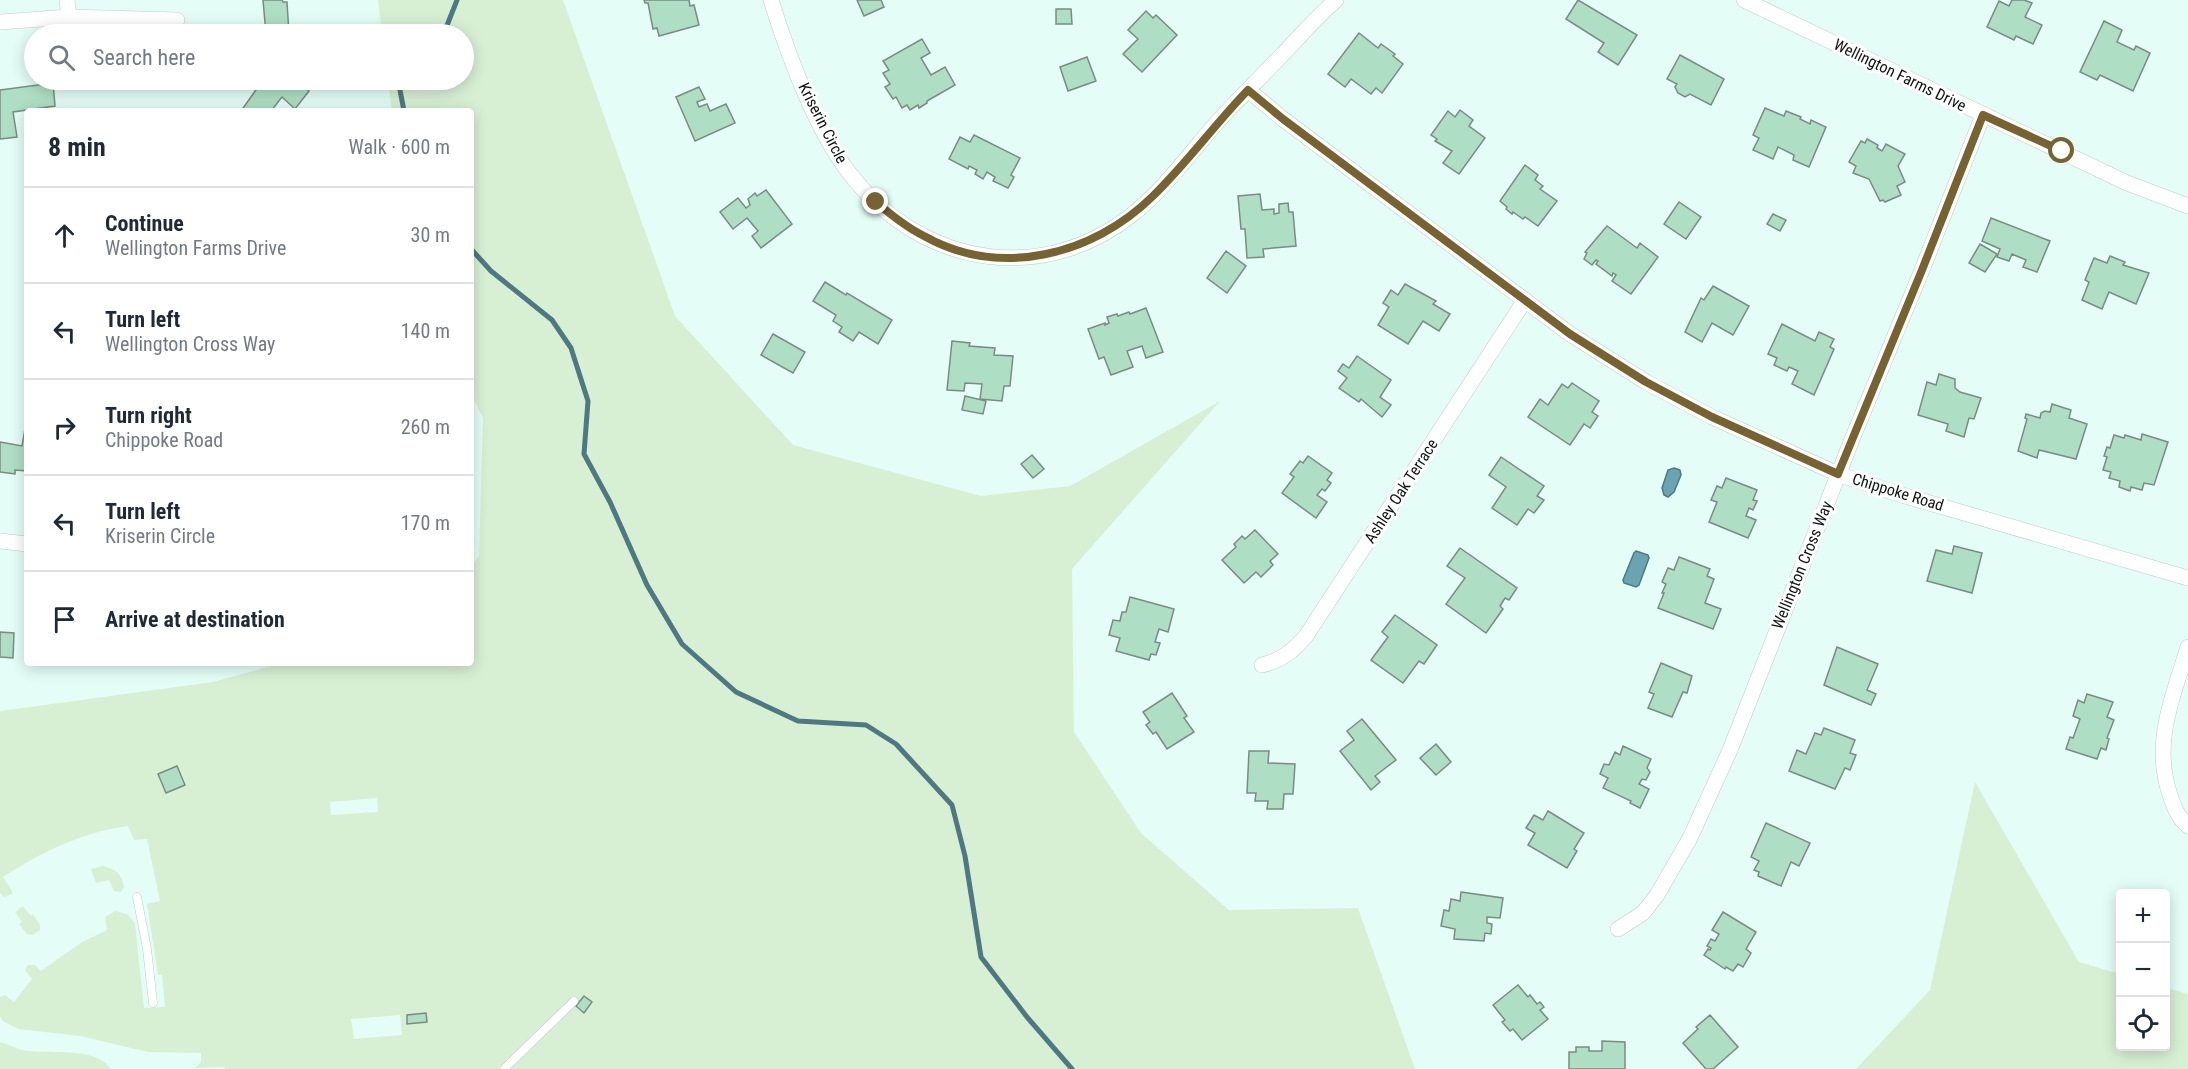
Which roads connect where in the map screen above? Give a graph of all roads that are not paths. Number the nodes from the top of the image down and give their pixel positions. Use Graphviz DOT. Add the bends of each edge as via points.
graph roads {
  1 [pos="67,0"];
  2 [pos="771,0"];
  3 [pos="1336,0"];
  4 [pos="1743,0"];
  5 [pos="69,17"];
  6 [pos="177,20"];
  7 [pos="0,22"];
  8 [pos="1248,90"];
  9 [pos="1983,115"];
  10 [pos="2188,206"];
  11 [pos="1525,300"];
  12 [pos="1838,474"];
  13 [pos="0,541"];
  14 [pos="24,544"];
  15 [pos="2188,578"];
  16 [pos="2188,647"];
  17 [pos="1262,665"];
  18 [pos="2188,826"];
  19 [pos="137,897"];
  20 [pos="1618,929"];
  21 [pos="574,1001"];
  22 [pos="153,1003"];
  23 [pos="504,1069"];
  1 -- 5 [label="street"];
  2 -- 8 [label="street, Kriserin Circle" via="827,138 855,180 900,222 954,249 984,257 1048,254 1108,231 1155,195"];
  3 -- 8 [label="street, Kriserin Circle"];
  4 -- 9 [label="street, Wellington Farms Drive"];
  5 -- 6 [label="street"];
  5 -- 7 [label="street"];
  8 -- 11 [label="street, Chippoke Road"];
  9 -- 10 [label="street, Wellington Farms Drive" via="2127,183"];
  9 -- 12 [label="street, Wellington Cross Way"];
  11 -- 12 [label="street, Chippoke Road" via="1646,382 1712,417"];
  11 -- 17 [label="street, Ashley Oak Terrace" via="1306,636 1278,661"];
  12 -- 15 [label="street, Chippoke Road"];
  12 -- 20 [label="street, Wellington Cross Way" via="1730,750 1690,838 1658,895 1643,913"];
  13 -- 14 [label="street"];
  16 -- 18 [label="street" via="2162,747 2174,809"];
  19 -- 22 [label="lane"];
  21 -- 23 [label="lane"];
}
